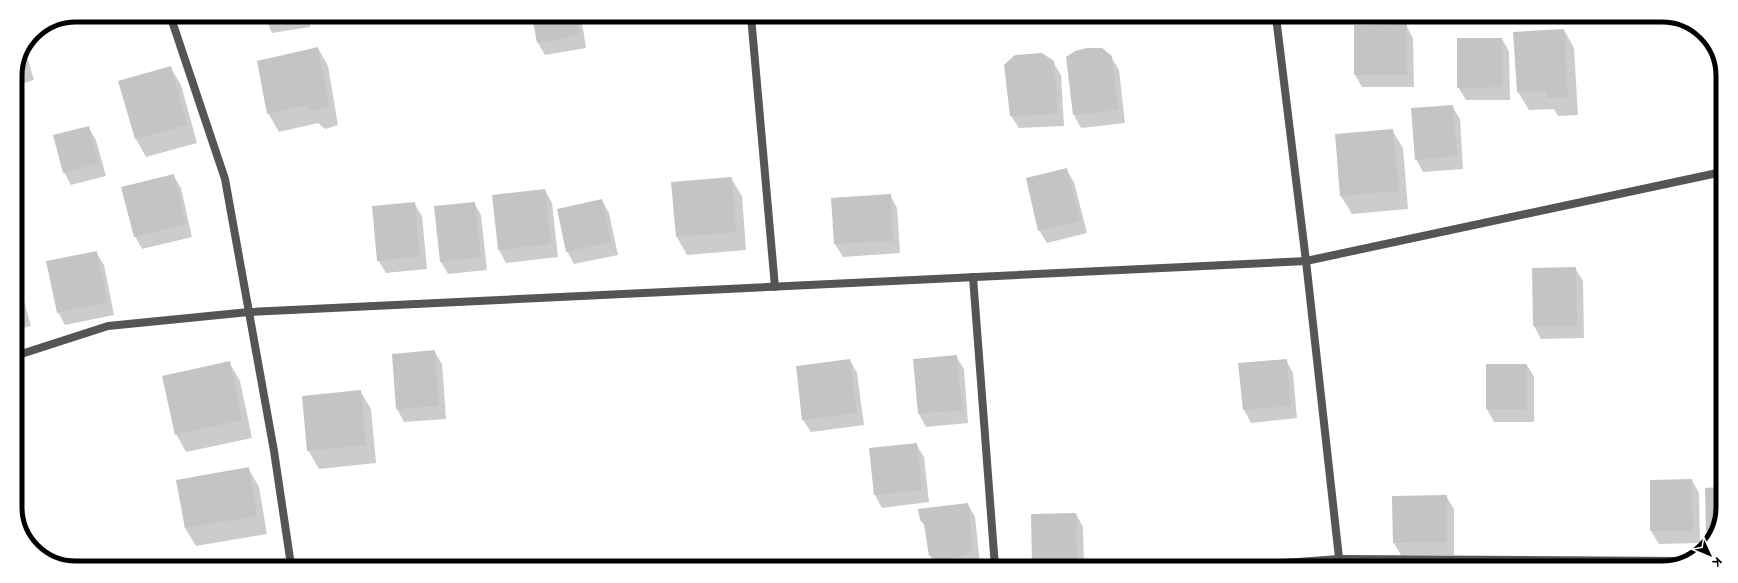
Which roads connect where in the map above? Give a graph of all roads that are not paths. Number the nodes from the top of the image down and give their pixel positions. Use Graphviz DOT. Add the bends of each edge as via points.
graph roads {
  1 [pos="172,22"];
  2 [pos="752,22"];
  3 [pos="1277,22"];
  4 [pos="1716,173"];
  5 [pos="1306,261"];
  6 [pos="973,277"];
  7 [pos="775,287"];
  8 [pos="249,312"];
  9 [pos="22,354"];
  10 [pos="290,561"];
  11 [pos="995,561"];
  12 [pos="1339,561"];
  1 -- 8 [label="street" via="225,179"];
  2 -- 7 [label="street"];
  3 -- 5 [label="street"];
  4 -- 5 [label="street"];
  5 -- 6 [label="street"];
  5 -- 12 [label="street"];
  6 -- 7 [label="street"];
  6 -- 11 [label="street"];
  7 -- 8 [label="street"];
  8 -- 9 [label="street" via="108,326"];
  8 -- 10 [label="street"];
}
